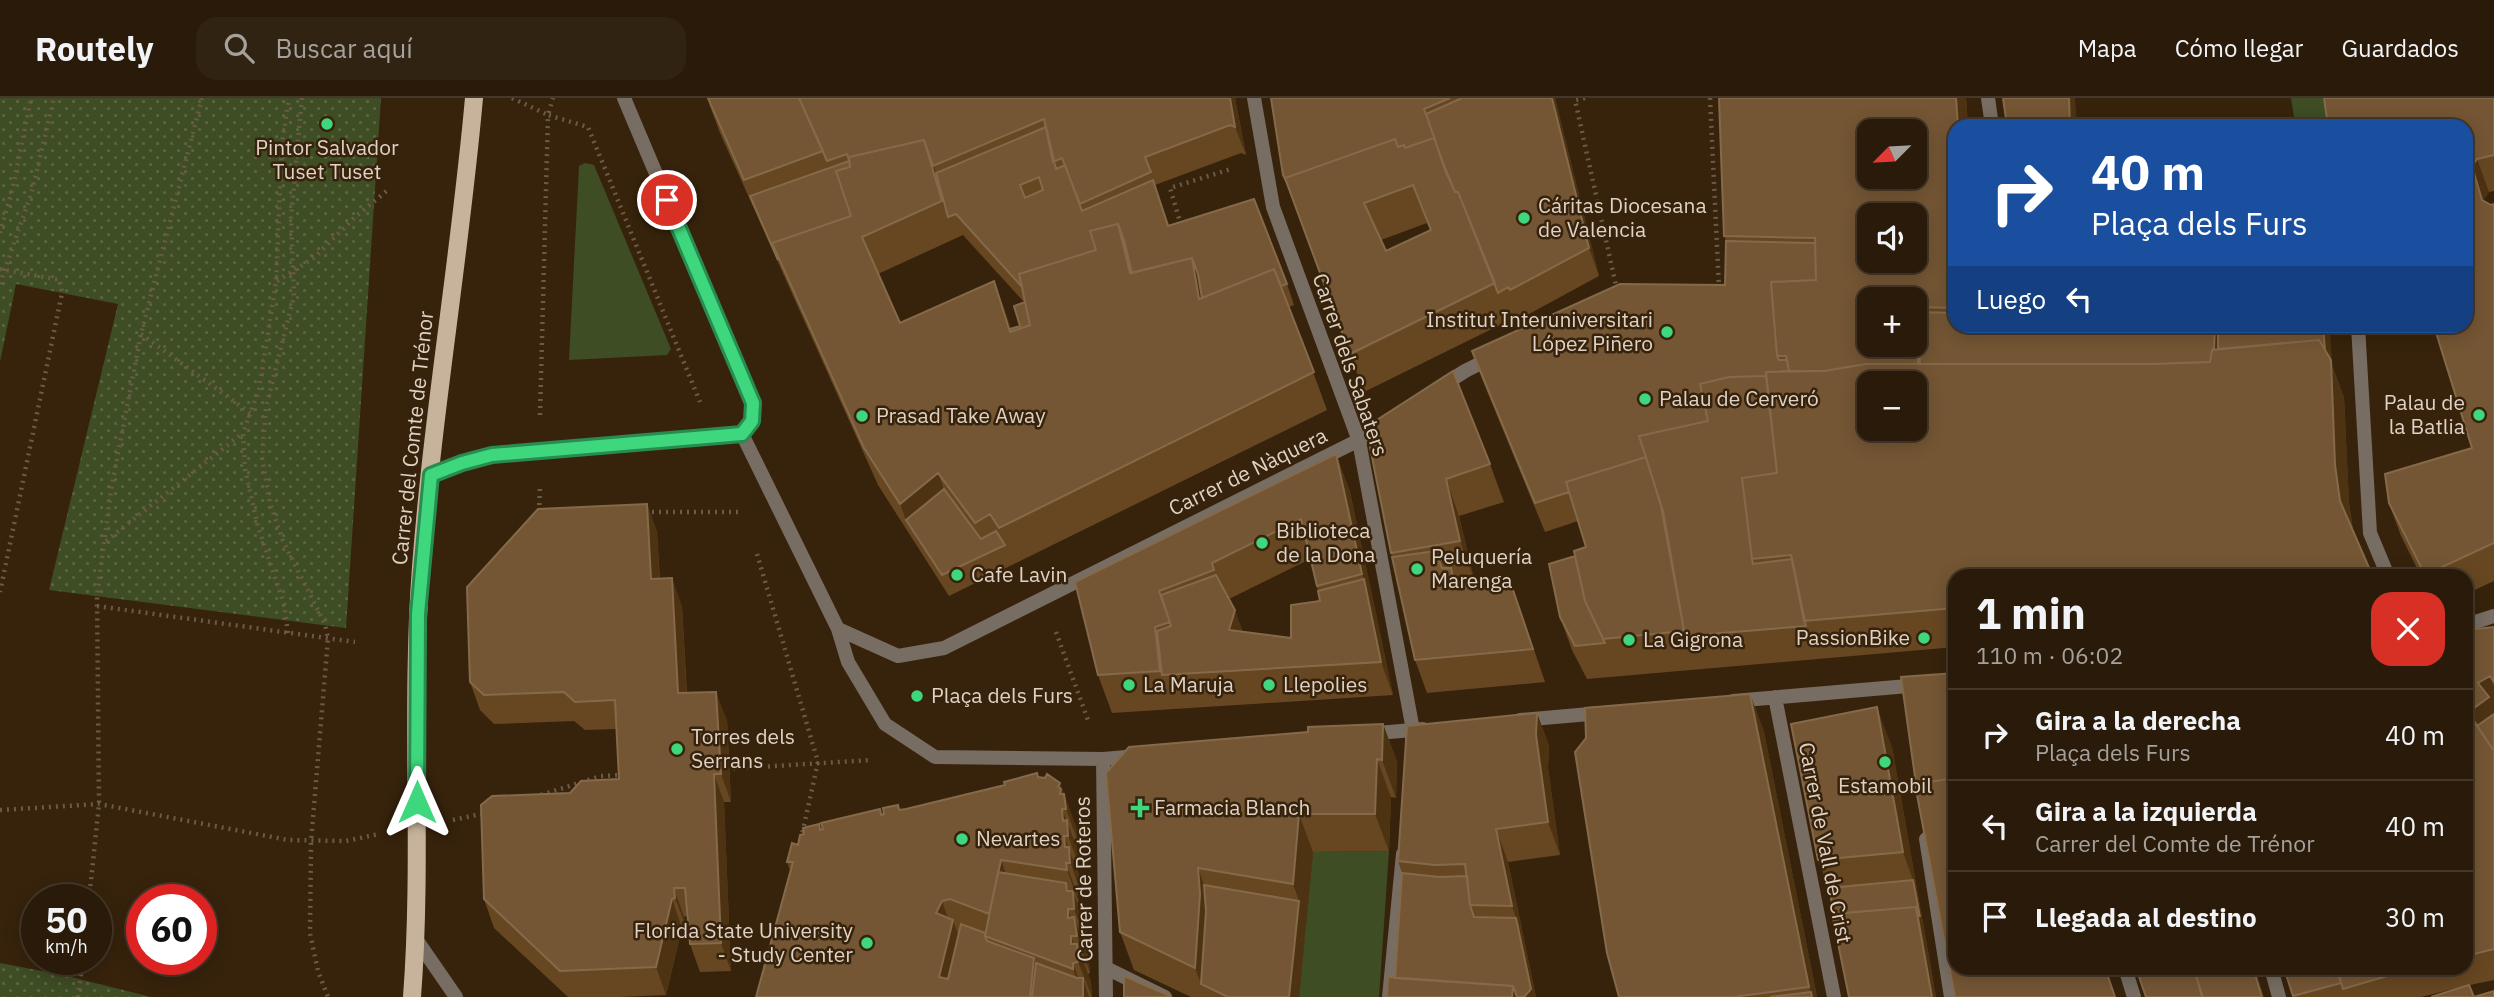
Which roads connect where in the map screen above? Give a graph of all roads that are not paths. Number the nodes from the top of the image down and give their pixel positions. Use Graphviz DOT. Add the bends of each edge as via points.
graph roads {
  1 [pos="474,98"];
  2 [pos="624,98"];
  3 [pos="1254,98"];
  4 [pos="1987,98"];
  5 [pos="1991,119"];
  6 [pos="2358,333"];
  7 [pos="1512,348"];
  8 [pos="1433,392"];
  9 [pos="1380,427"];
  10 [pos="742,434"];
  11 [pos="1359,441"];
  12 [pos="431,475"];
  13 [pos="2385,569"];
  14 [pos="2494,616"];
  15 [pos="2473,623"];
  16 [pos="838,629"];
  17 [pos="1948,684"];
  18 [pos="1775,697"];
  19 [pos="1719,702"];
  20 [pos="1622,711"];
  21 [pos="1510,721"];
  22 [pos="1441,727"];
  23 [pos="1413,730"];
  24 [pos="1359,735"];
  25 [pos="1157,754"];
  26 [pos="1411,755"];
  27 [pos="1103,760"];
  28 [pos="1923,822"];
  29 [pos="1404,844"];
  30 [pos="416,939"];
  31 [pos="1106,968"];
  32 [pos="2127,975"];
  33 [pos="2273,975"];
  34 [pos="412,997"];
  35 [pos="456,997"];
  36 [pos="1106,997"];
  37 [pos="1165,997"];
  38 [pos="1389,997"];
  39 [pos="1834,997"];
  40 [pos="1951,997"];
  41 [pos="2134,997"];
  42 [pos="2279,997"];
  1 -- 12 [label="main road, Carrer del Comte de Trénor"];
  2 -- 10 [label="street" via="753,403 752,421"];
  3 -- 11 [label="street, Carrer dels Sabaters" via="1273,207"];
  4 -- 5 [label="street"];
  6 -- 13 [label="street" via="2370,533"];
  7 -- 8 [label="street"];
  9 -- 11 [label="street, Carrer de Nàquera"];
  10 -- 12 [label="street" via="492,455"];
  10 -- 16 [label="street"];
  11 -- 16 [label="street, Carrer de Nàquera" via="944,648 898,656"];
  11 -- 23 [label="street, Carrer dels Sabaters"];
  12 -- 30 [label="main road, Carrer del Comte de Trénor" via="418,614"];
  14 -- 15 [label="street"];
  16 -- 27 [label="street" via="848,662 885,724 935,757"];
  17 -- 18 [label="street" via="1903,694"];
  18 -- 19 [label="street"];
  18 -- 39 [label="street, Carrer de Vall de Crist"];
  20 -- 21 [label="street"];
  22 -- 23 [label="street"];
  23 -- 24 [label="street"];
  23 -- 26 [label="street, Carrer dels Sabaters"];
  25 -- 27 [label="street"];
  27 -- 31 [label="street, Carrer de Roteros"];
  28 -- 40 [label="street"];
  29 -- 38 [label="street"];
  30 -- 34 [label="main road, Carrer del Comte de Trénor"];
  30 -- 35 [label="street"];
  31 -- 36 [label="street, Carrer de Roteros"];
  31 -- 37 [label="street"];
  32 -- 41 [label="street"];
  33 -- 42 [label="street"];
}
